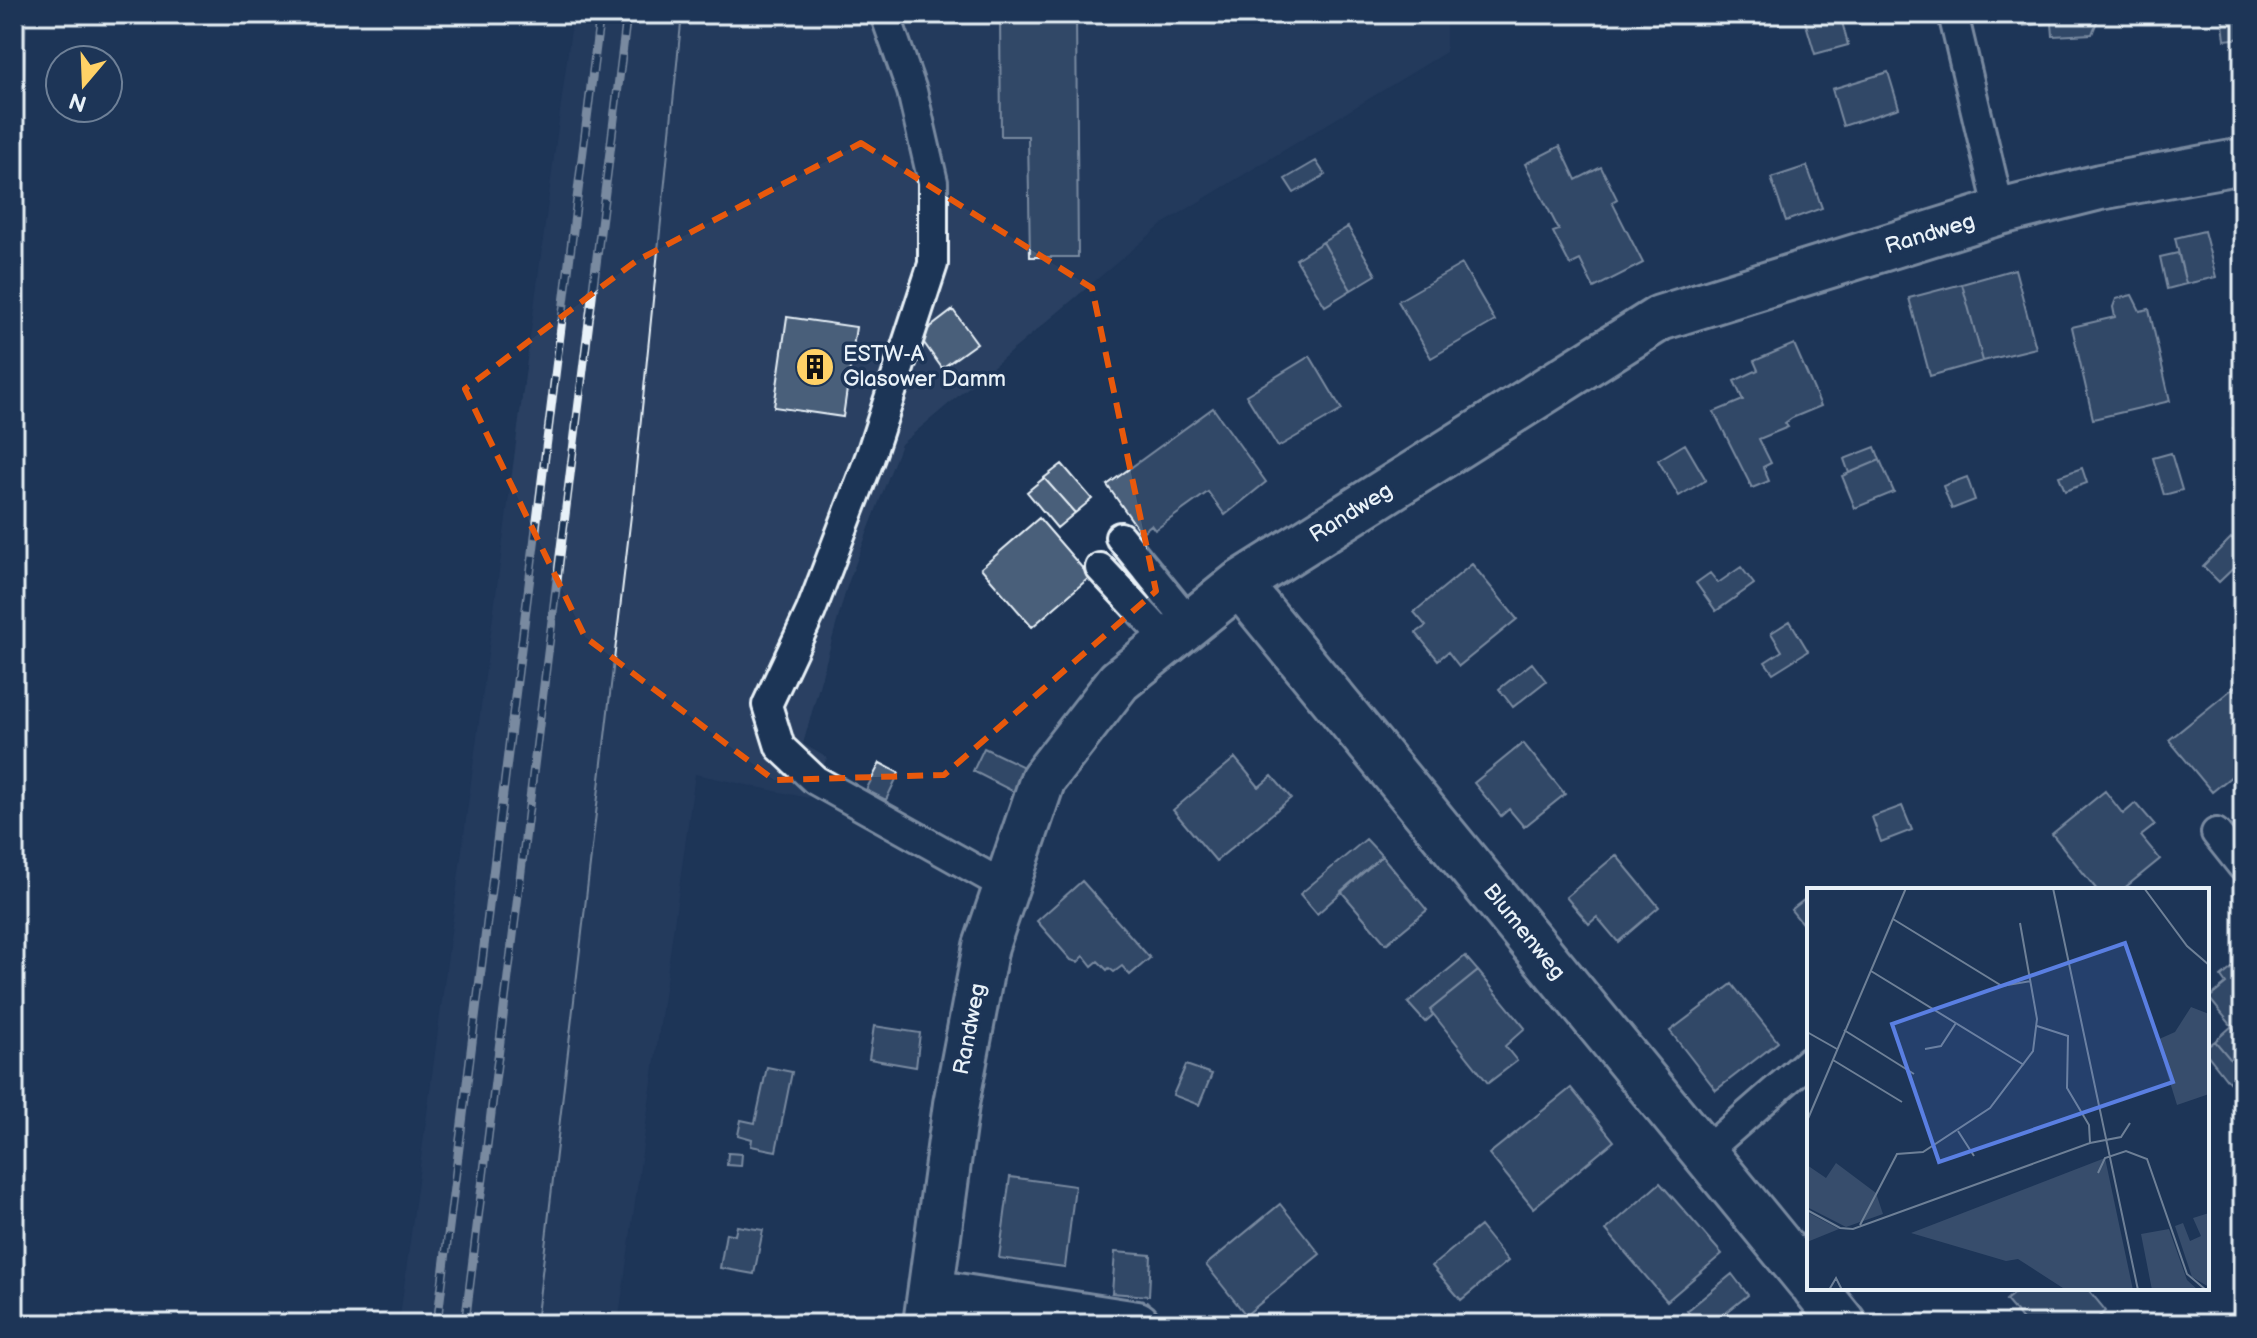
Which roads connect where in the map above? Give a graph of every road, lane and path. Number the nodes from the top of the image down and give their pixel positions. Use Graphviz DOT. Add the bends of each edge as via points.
graph roads {
  1 [pos="885,14"];
  2 [pos="1953,14"];
  3 [pos="2243,161"];
  4 [pos="2000,212"];
  5 [pos="1120,537"];
  6 [pos="1100,568"];
  7 [pos="1239,584"];
  8 [pos="1179,632"];
  9 [pos="2216,833"];
  10 [pos="2243,867"];
  11 [pos="1005,886"];
  12 [pos="1807,1063"];
  13 [pos="1705,1152"];
  14 [pos="1807,1279"];
  15 [pos="1817,1290"];
  16 [pos="928,1308"];
  17 [pos="1137,1324"];
  18 [pos="1844,1324"];
  1 -- 11 [label="lane" via="912,91 933,182 933,264 870,457 811,611 767,705 780,747 815,780"];
  2 -- 4 [label="lane"];
  3 -- 4 [label="street, Randweg"];
  4 -- 7 [label="street, Randweg" via="1660,318"];
  5 -- 8 [label="lane"];
  6 -- 8 [label="lane"];
  7 -- 8 [label="street, Randweg"];
  7 -- 13 [label="street, Blumenweg"];
  8 -- 11 [label="street, Randweg" via="1119,681 1043,779"];
  9 -- 10 [label="lane"];
  11 -- 16 [label="street, Randweg" via="986,946 956,1104"];
  12 -- 13 [label="lane"];
  13 -- 14 [label="street, Blumenweg"];
  15 -- 18 [label="street"];
  16 -- 17 [label="street"];
}
